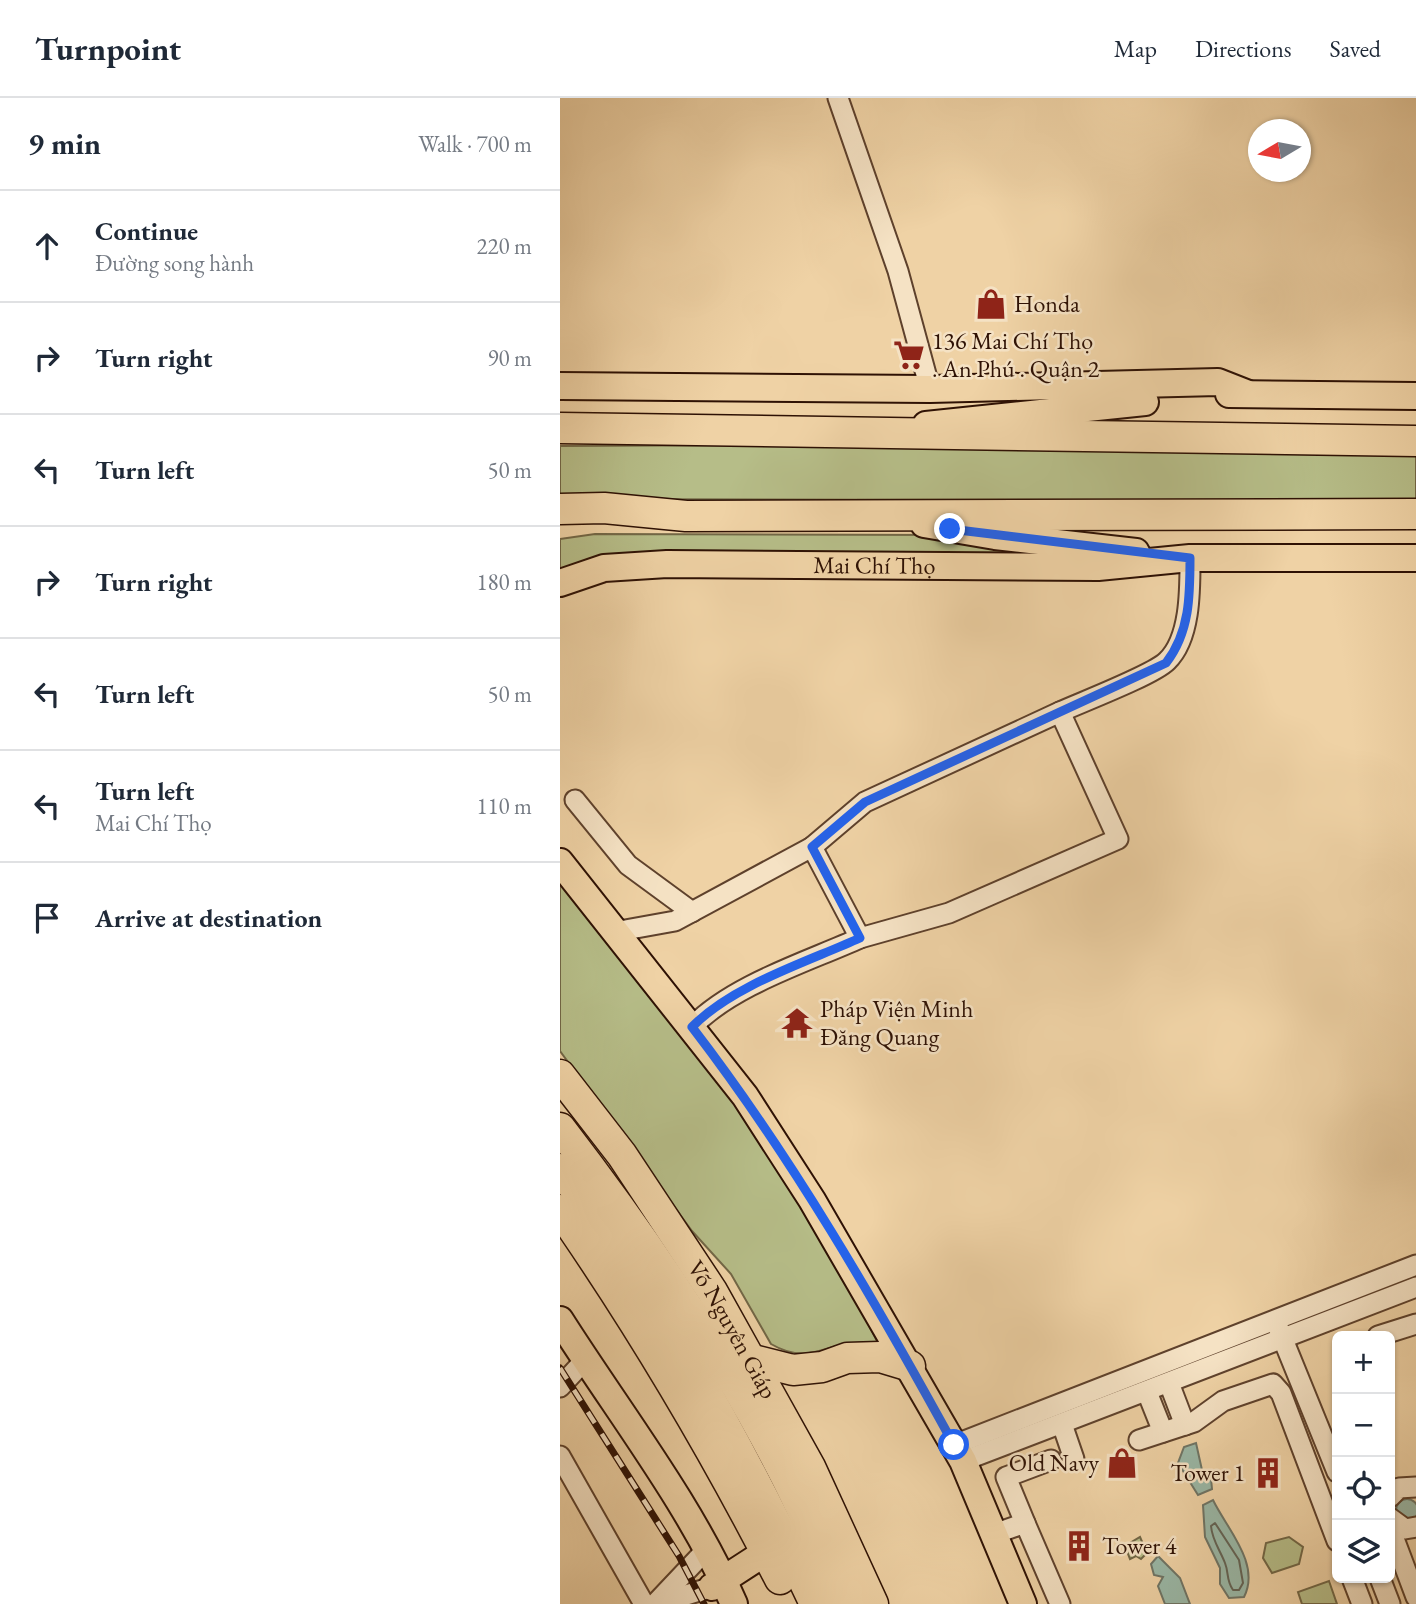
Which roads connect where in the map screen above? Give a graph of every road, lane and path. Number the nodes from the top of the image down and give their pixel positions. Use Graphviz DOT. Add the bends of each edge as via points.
graph roads {
  1 [pos="838,98"];
  2 [pos="560,386"];
  3 [pos="930,388"];
  4 [pos="1246,393"];
  5 [pos="1416,396"];
  6 [pos="560,399"];
  7 [pos="560,428"];
  8 [pos="876,435"];
  9 [pos="1416,441"];
  10 [pos="560,509"];
  11 [pos="875,513"];
  12 [pos="1416,514"];
  13 [pos="675,515"];
  14 [pos="609,523"];
  15 [pos="915,523"];
  16 [pos="560,530"];
  17 [pos="1190,558"];
  18 [pos="1416,558"];
  19 [pos="560,583"];
  20 [pos="1059,712"];
  21 [pos="575,800"];
  22 [pos="812,847"];
  23 [pos="560,862"];
  24 [pos="692,912"];
  25 [pos="614,932"];
  26 [pos="860,938"];
  27 [pos="692,1027"];
  28 [pos="560,1075"];
  29 [pos="560,1128"];
  30 [pos="560,1169"];
  31 [pos="560,1210"];
  32 [pos="1416,1265"];
  33 [pos="1416,1287"];
  34 [pos="1276,1318"];
  35 [pos="560,1320"];
  36 [pos="1416,1324"];
  37 [pos="1394,1331"];
  38 [pos="1282,1338"];
  39 [pos="560,1344"];
  40 [pos="753,1360"];
  41 [pos="910,1366"];
  42 [pos="573,1372"];
  43 [pos="1169,1383"];
  44 [pos="1147,1392"];
  45 [pos="1062,1424"];
  46 [pos="1185,1425"];
  47 [pos="1163,1432"];
  48 [pos="1139,1440"];
  49 [pos="958,1453"];
  50 [pos="560,1456"];
  51 [pos="1074,1459"];
  52 [pos="1051,1460"];
  53 [pos="1332,1460"];
  54 [pos="1416,1488"];
  55 [pos="1395,1492"];
  56 [pos="1393,1520"];
  57 [pos="1025,1523"];
  58 [pos="1416,1527"];
  59 [pos="1332,1528"];
  60 [pos="994,1534"];
  61 [pos="1395,1541"];
  62 [pos="766,1552"];
  63 [pos="701,1554"];
  64 [pos="1354,1583"];
  65 [pos="1382,1583"];
  66 [pos="722,1594"];
  67 [pos="1416,1597"];
  68 [pos="644,1604"];
  69 [pos="656,1604"];
  70 [pos="792,1604"];
  71 [pos="814,1604"];
  72 [pos="844,1604"];
  73 [pos="873,1604"];
  74 [pos="1023,1604"];
  75 [pos="1060,1604"];
  76 [pos="1362,1604"];
  77 [pos="1390,1604"];
  1 -- 3 [label="street" via="898,271"];
  2 -- 3 [label="main road"];
  3 -- 4 [label="main road" via="1219,382"];
  3 -- 6 [label="main road" via="927,397 919,400"];
  4 -- 5 [label="main road"];
  4 -- 8 [label="main road" via="956,420"];
  7 -- 8 [label="highway"];
  8 -- 9 [label="highway"];
  10 -- 13 [label="highway"];
  11 -- 12 [label="highway, Mai Chí Thọ"];
  11 -- 13 [label="highway, Mai Chí Thọ"];
  11 -- 15 [label="main road, Mai Chí Thọ"];
  13 -- 14 [label="highway"];
  14 -- 15 [label="street, Mai Chí Thọ"];
  14 -- 16 [label="highway"];
  15 -- 17 [label="main road, Mai Chí Thọ"];
  17 -- 18 [label="main road, Mai Chí Thọ"];
  17 -- 19 [label="main road, Mai Chí Thọ" via="1098,567 667,564 604,568"];
  17 -- 20 [label="street" via="1190,607 1166,663"];
  20 -- 22 [label="street" via="865,802"];
  20 -- 26 [label="street" via="1118,839 949,913"];
  21 -- 24 [label="street" via="628,865"];
  22 -- 24 [label="street"];
  22 -- 26 [label="street"];
  23 -- 25 [label="main road"];
  24 -- 25 [label="street" via="675,921"];
  25 -- 27 [label="main road"];
  26 -- 27 [label="street" via="733,995"];
  27 -- 41 [label="main road" via="760,1119"];
  28 -- 40 [label="highway, Võ Nguyên Giáp" via="679,1239"];
  29 -- 72 [label="highway, Võ Nguyên Giáp" via="632,1222 715,1350 782,1469"];
  30 -- 71 [label="highway" via="706,1392"];
  31 -- 62 [label="highway" via="654,1349"];
  32 -- 34 [label="street"];
  33 -- 38 [label="street"];
  34 -- 38 [label="street"];
  34 -- 49 [label="street"];
  35 -- 42 [label="main road"];
  36 -- 37 [label="street"];
  38 -- 43 [label="street"];
  38 -- 53 [label="street"];
  39 -- 42 [label="main road"];
  40 -- 41 [label="highway" via="793,1370 848,1358 880,1357"];
  40 -- 73 [label="highway, Võ Nguyên Giáp" via="810,1467"];
  41 -- 49 [label="main road"];
  42 -- 63 [label="main road"];
  43 -- 44 [label="street"];
  43 -- 46 [label="street"];
  44 -- 45 [label="street"];
  44 -- 47 [label="street"];
  45 -- 49 [label="street"];
  45 -- 51 [label="street"];
  46 -- 47 [label="street"];
  46 -- 59 [label="street" via="1223,1401 1273,1384 1281,1393"];
  47 -- 48 [label="street"];
  49 -- 60 [label="main road"];
  50 -- 68 [label="street"];
  52 -- 57 [label="street" via="1006,1477"];
  54 -- 55 [label="street"];
  56 -- 58 [label="street" via="1405,1529"];
  57 -- 60 [label="street"];
  57 -- 75 [label="street"];
  60 -- 74 [label="main road"];
  61 -- 67 [label="street"];
  62 -- 66 [label="main road"];
  62 -- 70 [label="highway"];
  63 -- 66 [label="main road"];
  63 -- 69 [label="street"];
  64 -- 76 [label="street"];
  65 -- 77 [label="street"];
  66 -- 69 [label="street"];
}
